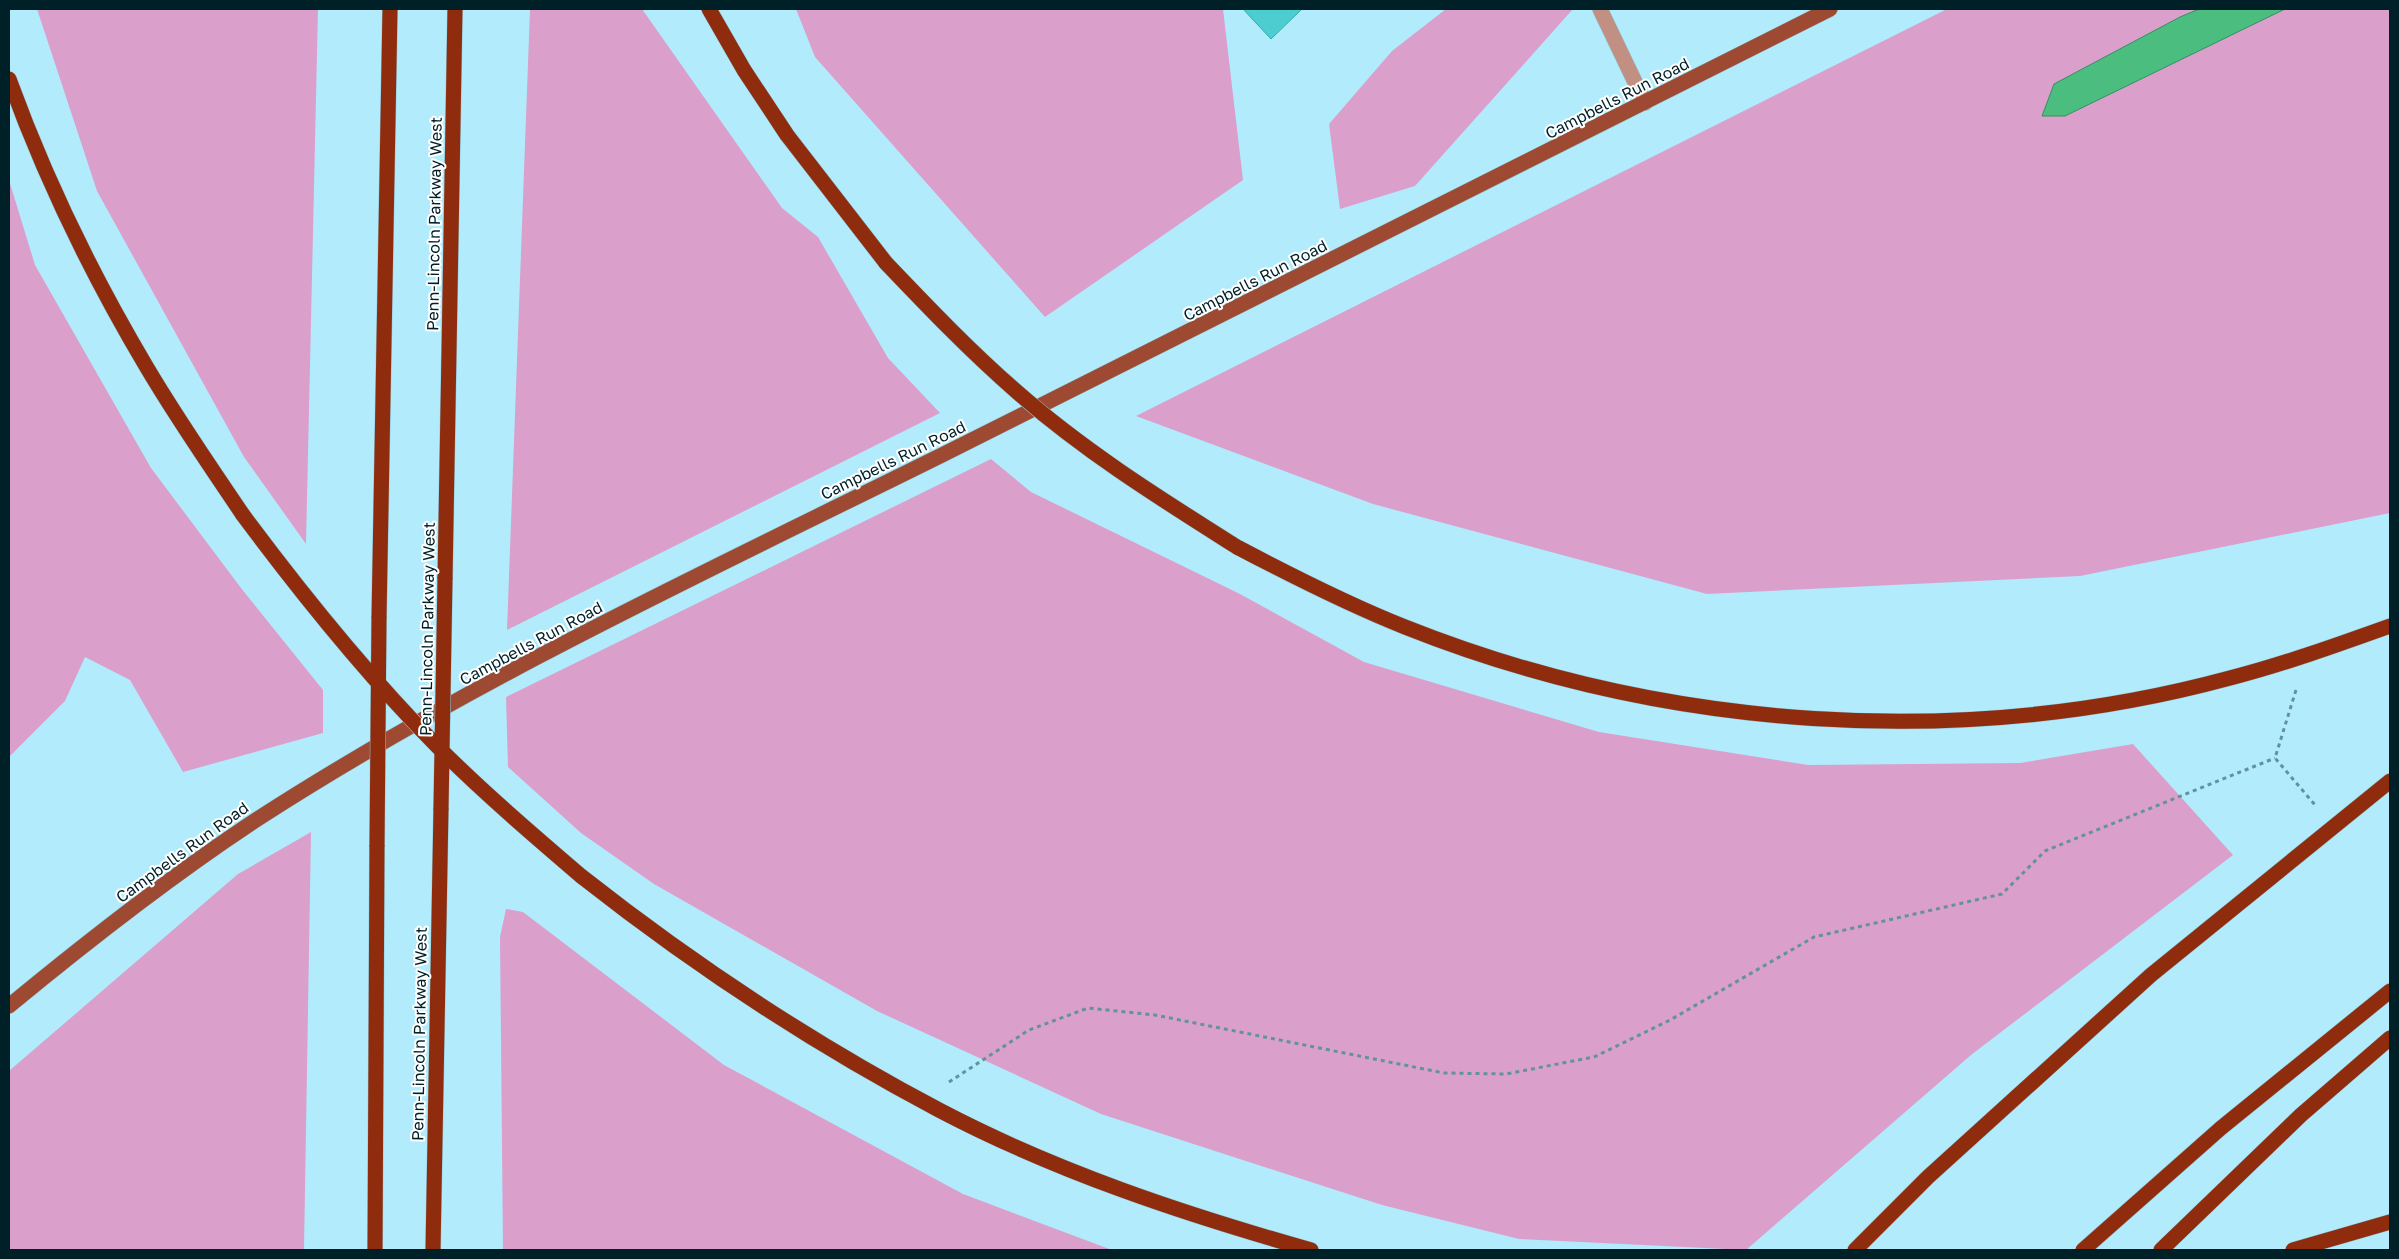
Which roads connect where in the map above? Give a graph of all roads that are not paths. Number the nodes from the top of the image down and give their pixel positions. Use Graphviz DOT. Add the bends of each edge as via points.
graph roads {
  1 [pos="390,9"];
  2 [pos="455,9"];
  3 [pos="709,9"];
  4 [pos="1600,9"];
  5 [pos="1830,9"];
  6 [pos="9,79"];
  7 [pos="1645,103"];
  8 [pos="2390,626"];
  9 [pos="2390,781"];
  10 [pos="2390,991"];
  11 [pos="9,1006"];
  12 [pos="2390,1038"];
  13 [pos="2390,1222"];
  14 [pos="375,1250"];
  15 [pos="433,1250"];
  16 [pos="1311,1250"];
  17 [pos="1855,1250"];
  18 [pos="2083,1250"];
  19 [pos="2161,1250"];
  20 [pos="2293,1250"];
  1 -- 14 [label="highway, bridge" via="379,618"];
  2 -- 15 [label="highway, Penn-Lincoln Parkway West, bridge"];
  3 -- 8 [label="highway, bridge" via="787,135 886,262 1016,392 1088,449 1237,547 1318,590 1405,628 1578,683 1661,700 1748,713 1831,720 1916,721 1999,717 2158,695 2230,679"];
  4 -- 7 [label="lane"];
  5 -- 7 [label="main road, Campbells Run Road"];
  6 -- 16 [label="highway, bridge" via="55,189 99,281 146,365 243,515 306,599 377,682 508,813 581,876 723,982 797,1030 921,1100 1027,1151 1127,1192 1221,1225"];
  7 -- 11 [label="main road, Campbells Run Road" via="494,681 254,821 74,952"];
  9 -- 17 [label="highway" via="2151,975 1928,1177"];
  10 -- 18 [label="highway" via="2221,1128"];
  12 -- 19 [label="highway" via="2301,1115"];
  13 -- 20 [label="highway"];
}
